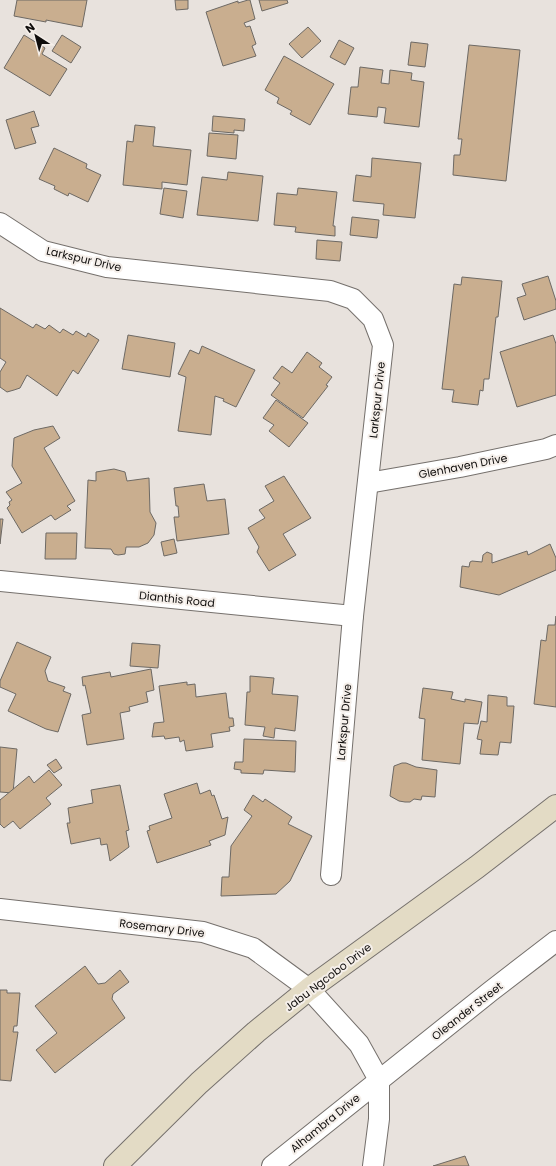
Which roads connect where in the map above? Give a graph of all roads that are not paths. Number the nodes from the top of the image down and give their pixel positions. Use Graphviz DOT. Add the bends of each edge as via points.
graph roads {
  1 [pos="0,223"];
  2 [pos="556,445"];
  3 [pos="368,482"];
  4 [pos="0,581"];
  5 [pos="353,616"];
  6 [pos="556,806"];
  7 [pos="331,874"];
  8 [pos="0,909"];
  9 [pos="556,941"];
  10 [pos="309,989"];
  11 [pos="378,1080"];
  12 [pos="115,1166"];
  13 [pos="272,1166"];
  14 [pos="373,1166"];
  1 -- 3 [label="street, Larkspur Drive" via="43,251 107,267 330,291 353,299 373,319 383,345"];
  2 -- 3 [label="street, Glenhaven Drive" via="460,467"];
  3 -- 5 [label="street, Larkspur Drive"];
  4 -- 5 [label="street, Dianthis Road"];
  5 -- 7 [label="street, Larkspur Drive"];
  6 -- 10 [label="main road, Jabu Ngcobo Drive"];
  8 -- 10 [label="street, Rosemary Drive" via="203,932 253,948"];
  9 -- 11 [label="street, Oleander Street"];
  10 -- 11 [label="street, Rosemary Drive" via="359,1044"];
  10 -- 12 [label="main road, Jabu Ngcobo Drive" via="205,1078"];
  11 -- 13 [label="street, Alhambra Drive"];
  11 -- 14 [label="street" via="379,1119"];
}
